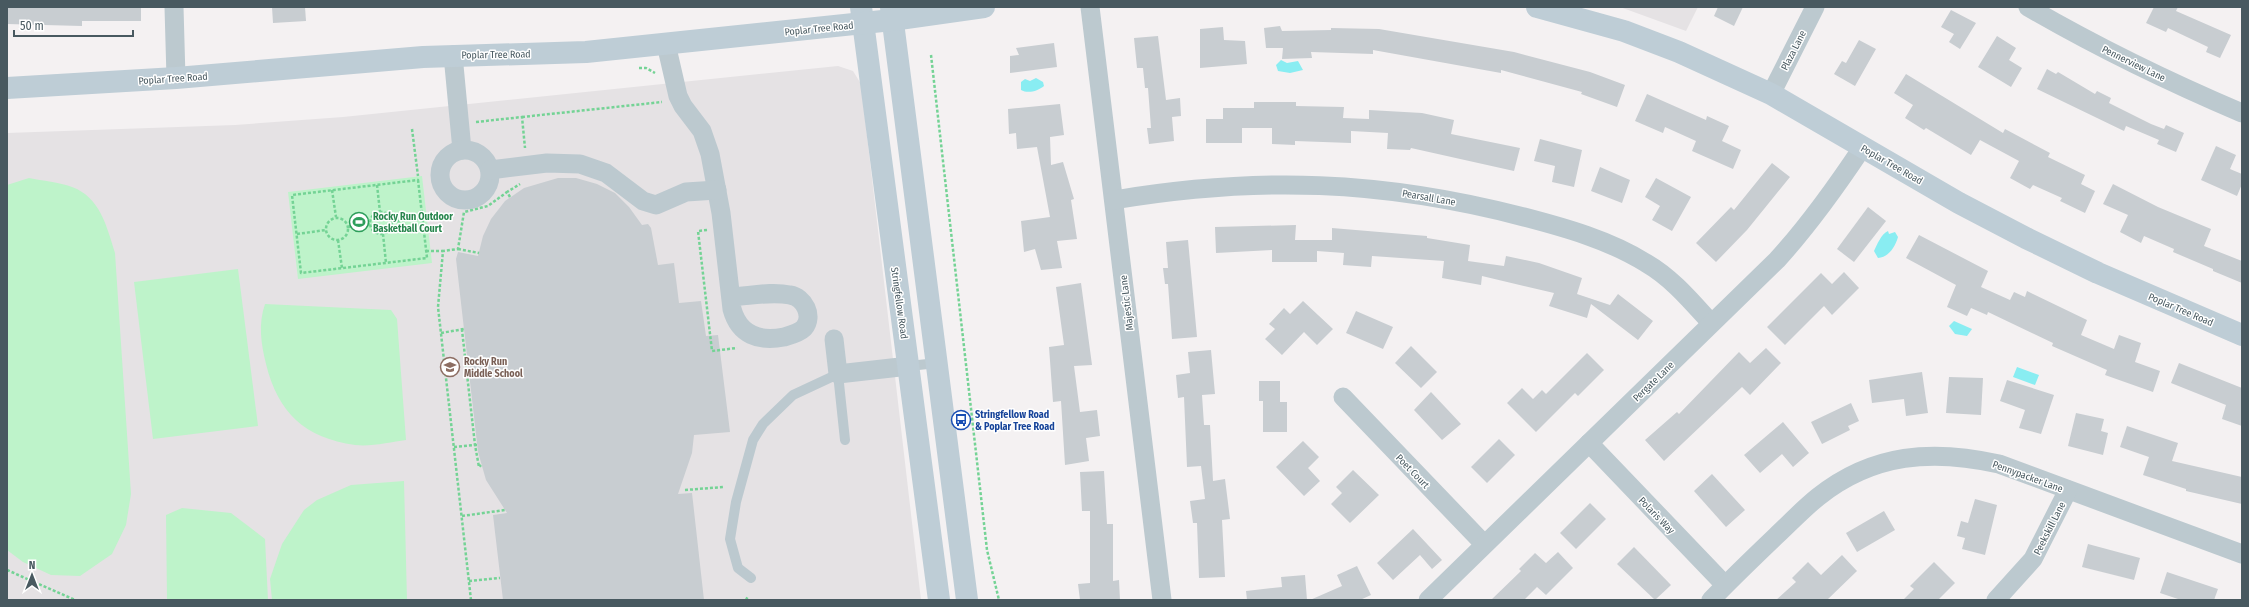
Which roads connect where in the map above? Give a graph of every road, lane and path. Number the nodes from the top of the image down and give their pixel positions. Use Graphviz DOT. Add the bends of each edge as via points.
graph roads {
  1 [pos="174,7"];
  2 [pos="984,7"];
  3 [pos="1090,7"];
  4 [pos="1537,7"];
  5 [pos="1815,7"];
  6 [pos="2028,7"];
  7 [pos="891,14"];
  8 [pos="861,15"];
  9 [pos="666,44"];
  10 [pos="932,55"];
  11 [pos="453,56"];
  12 [pos="176,78"];
  13 [pos="7,88"];
  14 [pos="1771,94"];
  15 [pos="666,102"];
  16 [pos="2242,113"];
  17 [pos="522,118"];
  18 [pos="471,122"];
  19 [pos="412,129"];
  20 [pos="525,148"];
  21 [pos="1862,148"];
  22 [pos="462,150"];
  23 [pos="490,170"];
  24 [pos="418,176"];
  25 [pos="377,184"];
  26 [pos="332,190"];
  27 [pos="717,190"];
  28 [pos="507,192"];
  29 [pos="1114,200"];
  30 [pos="380,212"];
  31 [pos="336,217"];
  32 [pos="423,218"];
  33 [pos="392,222"];
  34 [pos="370,224"];
  35 [pos="348,227"];
  36 [pos="711,229"];
  37 [pos="326,230"];
  38 [pos="296,234"];
  39 [pos="383,234"];
  40 [pos="338,240"];
  41 [pos="458,249"];
  42 [pos="426,251"];
  43 [pos="443,251"];
  44 [pos="479,253"];
  45 [pos="386,263"];
  46 [pos="342,268"];
  47 [pos="731,297"];
  48 [pos="1711,323"];
  49 [pos="441,333"];
  50 [pos="2242,335"];
  51 [pos="834,339"];
  52 [pos="737,348"];
  53 [pos="937,363"];
  54 [pos="909,366"];
  55 [pos="838,374"];
  56 [pos="1343,397"];
  57 [pos="845,440"];
  58 [pos="1589,443"];
  59 [pos="476,445"];
  60 [pos="454,447"];
  61 [pos="481,465"];
  62 [pos="724,487"];
  63 [pos="685,490"];
  64 [pos="2068,490"];
  65 [pos="505,510"];
  66 [pos="462,516"];
  67 [pos="1484,544"];
  68 [pos="2242,554"];
  69 [pos="7,570"];
  70 [pos="500,578"];
  71 [pos="751,578"];
  72 [pos="469,581"];
  73 [pos="1725,585"];
  74 [pos="748,596"];
  75 [pos="75,600"];
  76 [pos="471,600"];
  77 [pos="746,600"];
  78 [pos="939,600"];
  79 [pos="967,600"];
  80 [pos="999,600"];
  81 [pos="1162,600"];
  82 [pos="1428,600"];
  83 [pos="1711,600"];
  84 [pos="1996,600"];
  1 -- 12 [label="street"];
  2 -- 7 [label="main road, Poplar Tree Road"];
  3 -- 29 [label="street, Majestic Lane"];
  4 -- 14 [label="main road, Poplar Tree Road" via="1624,32 1679,52"];
  5 -- 14 [label="street, Plaza Lane"];
  6 -- 16 [label="street, Pennerview Lane" via="2104,49"];
  7 -- 8 [label="main road, Poplar Tree Road"];
  7 -- 53 [label="main road"];
  8 -- 9 [label="main road, Poplar Tree Road"];
  8 -- 54 [label="main road, Stringfellow Road"];
  9 -- 11 [label="main road, Poplar Tree Road" via="586,52"];
  9 -- 27 [label="street" via="678,96 702,132 710,154"];
  10 -- 80 [label="path" via="987,550"];
  11 -- 12 [label="main road, Poplar Tree Road"];
  11 -- 22 [label="street"];
  12 -- 13 [label="main road, Poplar Tree Road"];
  14 -- 21 [label="main road, Poplar Tree Road"];
  15 -- 17 [label="path"];
  17 -- 18 [label="path"];
  17 -- 20 [label="path"];
  19 -- 24 [label="path"];
  21 -- 48 [label="street, Pergate Lane" via="1836,188 1800,235"];
  21 -- 50 [label="main road, Poplar Tree Road" via="2026,238 2098,273"];
  22 -- 23 [label="street" via="477,152"];
  22 -- 23 [label="street" via="448,156 440,170 442,186 453,197 461,200 477,197 488,186"];
  23 -- 27 [label="street" via="547,163 580,164 606,173 643,201 656,205 686,192"];
  25 -- 26 [label="path"];
  25 -- 30 [label="path"];
  25 -- 32 [label="path" via="418,180"];
  26 -- 31 [label="path"];
  26 -- 38 [label="path" via="292,194"];
  27 -- 47 [label="street"];
  28 -- 41 [label="path" via="488,206 464,212"];
  29 -- 48 [label="street, Pearsall Lane" via="1216,187 1294,184 1374,188 1463,203 1557,226 1626,251 1668,278"];
  29 -- 81 [label="street, Majestic Lane"];
  30 -- 33 [label="path" via="389,215"];
  30 -- 34 [label="path" via="373,216"];
  31 -- 35 [label="path" via="345,221"];
  31 -- 37 [label="path" via="328,221"];
  32 -- 33 [label="path"];
  32 -- 42 [label="path"];
  33 -- 39 [label="path" via="391,229"];
  34 -- 35 [label="path"];
  34 -- 39 [label="path" via="375,232"];
  35 -- 40 [label="path" via="347,234"];
  36 -- 52 [label="path" via="698,231 712,351"];
  37 -- 38 [label="path"];
  37 -- 40 [label="path" via="330,238"];
  38 -- 46 [label="path" via="301,273"];
  39 -- 45 [label="path"];
  40 -- 46 [label="path"];
  41 -- 43 [label="path"];
  41 -- 44 [label="path"];
  42 -- 43 [label="path"];
  42 -- 45 [label="path" via="427,258"];
  43 -- 49 [label="path" via="438,307"];
  45 -- 46 [label="path"];
  48 -- 58 [label="street, Pergate Lane"];
  49 -- 59 [label="path" via="463,330"];
  49 -- 60 [label="path"];
  51 -- 55 [label="street"];
  53 -- 54 [label="lane"];
  53 -- 79 [label="main road"];
  54 -- 55 [label="street"];
  54 -- 78 [label="main road, Stringfellow Road"];
  55 -- 57 [label="lane"];
  55 -- 71 [label="lane" via="793,395 763,424 753,440 736,502 730,539 738,568"];
  56 -- 67 [label="street, Poet Court"];
  58 -- 67 [label="street, Pergate Lane"];
  58 -- 73 [label="street, Polaris Way"];
  59 -- 60 [label="path"];
  59 -- 61 [label="path" via="480,467"];
  60 -- 66 [label="path"];
  62 -- 63 [label="path"];
  64 -- 68 [label="street, Pennypacker Lane"];
  64 -- 73 [label="street, Pennypacker Lane" via="1999,464 1966,457 1921,456 1896,460 1856,474 1820,496"];
  64 -- 84 [label="street, Peekskill Lane" via="2033,559"];
  65 -- 66 [label="path"];
  66 -- 72 [label="path"];
  67 -- 82 [label="street, Pergate Lane"];
  69 -- 75 [label="path"];
  70 -- 72 [label="path"];
  72 -- 76 [label="path"];
  73 -- 83 [label="street, Pennypacker Lane"];
  74 -- 77 [label="path"];
}
